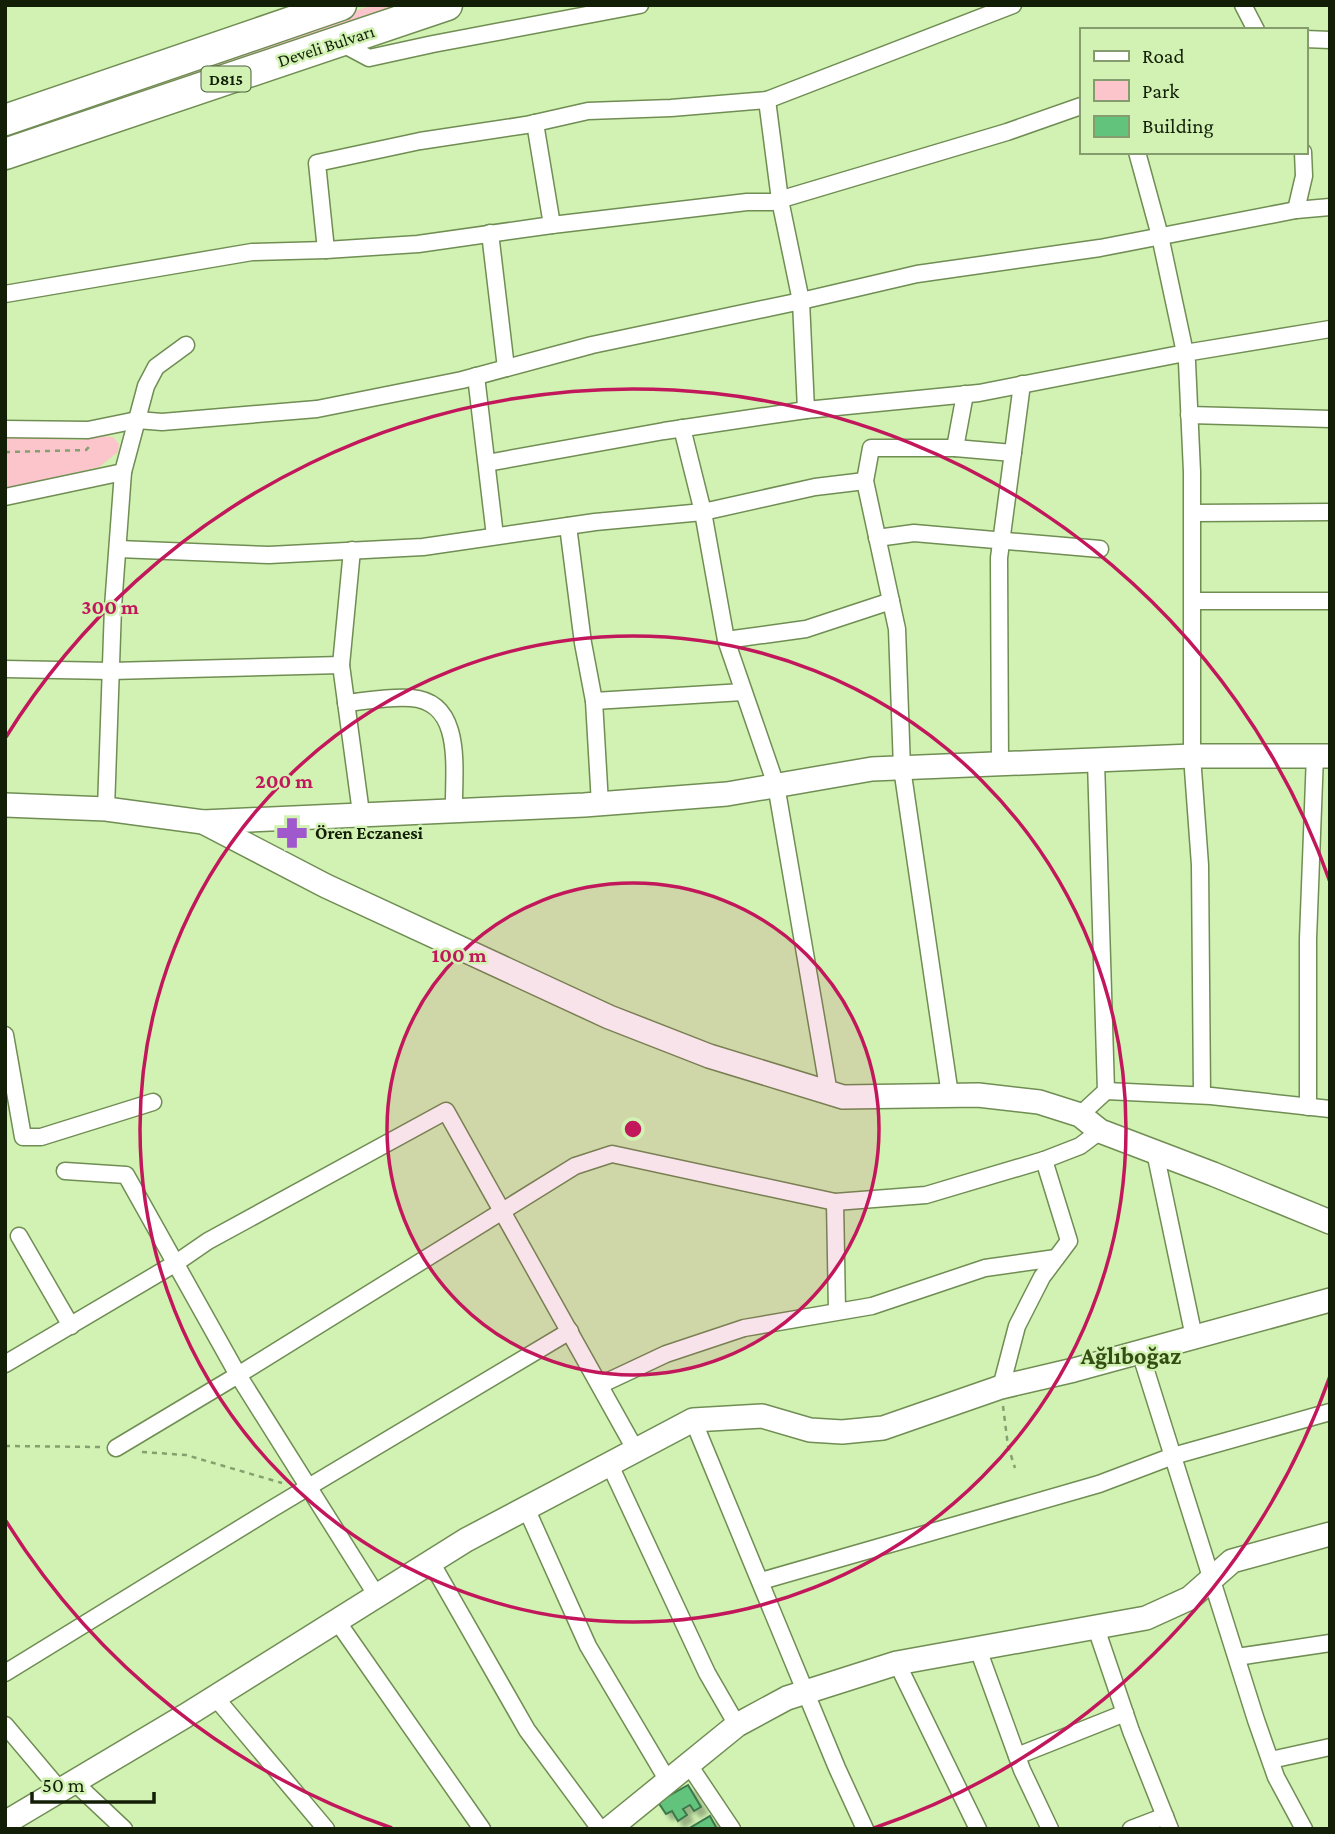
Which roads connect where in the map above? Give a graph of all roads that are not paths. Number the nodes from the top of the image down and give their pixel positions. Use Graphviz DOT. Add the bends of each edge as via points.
graph roads {
  1 [pos="341,5"];
  2 [pos="447,5"];
  3 [pos="640,5"];
  4 [pos="1013,5"];
  5 [pos="1243,5"];
  6 [pos="1255,28"];
  7 [pos="1307,39"];
  8 [pos="1330,40"];
  9 [pos="339,42"];
  10 [pos="767,100"];
  11 [pos="1080,106"];
  12 [pos="5,120"];
  13 [pos="535,123"];
  14 [pos="5,154"];
  15 [pos="1139,154"];
  16 [pos="1303,154"];
  17 [pos="780,200"];
  18 [pos="1330,207"];
  19 [pos="1296,210"];
  20 [pos="551,225"];
  21 [pos="491,233"];
  22 [pos="1160,236"];
  23 [pos="326,250"];
  24 [pos="5,294"];
  25 [pos="801,301"];
  26 [pos="1330,329"];
  27 [pos="186,345"];
  28 [pos="1185,353"];
  29 [pos="506,368"];
  30 [pos="476,376"];
  31 [pos="1022,384"];
  32 [pos="965,394"];
  33 [pos="806,410"];
  34 [pos="1189,415"];
  35 [pos="1330,419"];
  36 [pos="137,420"];
  37 [pos="5,429"];
  38 [pos="682,429"];
  39 [pos="955,448"];
  40 [pos="1013,453"];
  41 [pos="486,463"];
  42 [pos="123,472"];
  43 [pos="864,481"];
  44 [pos="5,497"];
  45 [pos="703,512"];
  46 [pos="1330,512"];
  47 [pos="1193,513"];
  48 [pos="568,526"];
  49 [pos="495,536"];
  50 [pos="877,538"];
  51 [pos="1002,541"];
  52 [pos="118,549"];
  53 [pos="1100,549"];
  54 [pos="352,550"];
  55 [pos="891,601"];
  56 [pos="1194,601"];
  57 [pos="1330,601"];
  58 [pos="726,640"];
  59 [pos="341,665"];
  60 [pos="5,669"];
  61 [pos="111,671"];
  62 [pos="743,692"];
  63 [pos="594,701"];
  64 [pos="346,703"];
  65 [pos="1322,755"];
  66 [pos="1192,756"];
  67 [pos="1096,761"];
  68 [pos="1000,765"];
  69 [pos="902,768"];
  70 [pos="776,785"];
  71 [pos="600,804"];
  72 [pos="5,805"];
  73 [pos="106,809"];
  74 [pos="454,810"];
  75 [pos="361,813"];
  76 [pos="203,822"];
  77 [pos="5,1035"];
  78 [pos="1106,1091"];
  79 [pos="829,1093"];
  80 [pos="1202,1095"];
  81 [pos="950,1096"];
  82 [pos="153,1102"];
  83 [pos="1308,1107"];
  84 [pos="1330,1109"];
  85 [pos="1080,1115"];
  86 [pos="1100,1131"];
  87 [pos="1155,1152"];
  88 [pos="1044,1160"];
  89 [pos="65,1171"];
  90 [pos="835,1202"];
  91 [pos="502,1211"];
  92 [pos="1330,1222"];
  93 [pos="19,1236"];
  94 [pos="1056,1258"];
  95 [pos="176,1264"];
  96 [pos="1330,1300"];
  97 [pos="837,1310"];
  98 [pos="71,1326"];
  99 [pos="570,1331"];
  100 [pos="1194,1338"];
  101 [pos="1140,1353"];
  102 [pos="5,1364"];
  103 [pos="238,1375"];
  104 [pos="600,1385"];
  105 [pos="1002,1387"];
  106 [pos="1330,1412"];
  107 [pos="693,1420"];
  108 [pos="116,1447"];
  109 [pos="635,1449"];
  110 [pos="1173,1456"];
  111 [pos="608,1463"];
  112 [pos="309,1487"];
  113 [pos="526,1507"];
  114 [pos="1330,1534"];
  115 [pos="431,1562"];
  116 [pos="1213,1580"];
  117 [pos="761,1581"];
  118 [pos="377,1596"];
  119 [pos="337,1621"];
  120 [pos="1096,1628"];
  121 [pos="1330,1643"];
  122 [pos="978,1649"];
  123 [pos="1237,1657"];
  124 [pos="897,1663"];
  125 [pos="5,1673"];
  126 [pos="806,1691"];
  127 [pos="215,1697"];
  128 [pos="1125,1713"];
  129 [pos="5,1725"];
  130 [pos="737,1726"];
  131 [pos="1330,1747"];
  132 [pos="1017,1756"];
  133 [pos="1271,1760"];
  134 [pos="689,1765"];
  135 [pos="668,1781"];
  136 [pos="67,1786"];
  137 [pos="5,1823"];
  138 [pos="1167,1823"];
  139 [pos="124,1829"];
  140 [pos="326,1829"];
  141 [pos="482,1829"];
  142 [pos="600,1829"];
  143 [pos="609,1829"];
  144 [pos="732,1829"];
  145 [pos="864,1829"];
  146 [pos="978,1829"];
  147 [pos="1050,1829"];
  148 [pos="1131,1829"];
  149 [pos="1304,1829"];
  1 -- 12 [label="highway, Develi Bulvarı / D815"];
  2 -- 9 [label="highway, Develi Bulvarı / D815"];
  3 -- 9 [label="street" via="369,58"];
  4 -- 10 [label="street"];
  5 -- 6 [label="street"];
  7 -- 8 [label="street"];
  9 -- 14 [label="highway, Develi Bulvarı / D815"];
  10 -- 13 [label="street" via="588,111"];
  10 -- 17 [label="street"];
  11 -- 17 [label="street"];
  13 -- 20 [label="street"];
  13 -- 23 [label="street" via="317,163"];
  15 -- 22 [label="street"];
  16 -- 19 [label="street" via="1304,176"];
  17 -- 20 [label="street"];
  17 -- 25 [label="street"];
  18 -- 19 [label="street"];
  19 -- 22 [label="street"];
  20 -- 21 [label="street"];
  21 -- 23 [label="street"];
  21 -- 29 [label="street"];
  22 -- 25 [label="street" via="917,274"];
  22 -- 28 [label="street"];
  23 -- 24 [label="street" via="252,252"];
  25 -- 29 [label="street"];
  25 -- 33 [label="street"];
  26 -- 28 [label="street"];
  27 -- 36 [label="street" via="156,367"];
  28 -- 31 [label="street"];
  28 -- 34 [label="street"];
  29 -- 30 [label="street"];
  30 -- 36 [label="street" via="317,408 162,422"];
  30 -- 41 [label="street"];
  31 -- 32 [label="street"];
  31 -- 40 [label="street"];
  32 -- 33 [label="street"];
  32 -- 39 [label="street"];
  33 -- 38 [label="street"];
  34 -- 35 [label="street"];
  34 -- 47 [label="street"];
  36 -- 37 [label="street" via="88,430"];
  36 -- 42 [label="street"];
  38 -- 41 [label="street"];
  38 -- 45 [label="street"];
  39 -- 40 [label="street"];
  39 -- 43 [label="street" via="871,448"];
  40 -- 51 [label="street"];
  41 -- 49 [label="street"];
  42 -- 44 [label="street"];
  42 -- 52 [label="street"];
  43 -- 45 [label="street"];
  43 -- 50 [label="street"];
  45 -- 48 [label="street"];
  45 -- 58 [label="street"];
  46 -- 47 [label="street"];
  47 -- 56 [label="street"];
  48 -- 49 [label="street"];
  48 -- 63 [label="street"];
  49 -- 54 [label="street" via="423,547"];
  50 -- 51 [label="street" via="914,533"];
  50 -- 55 [label="street"];
  51 -- 53 [label="street"];
  51 -- 68 [label="street"];
  52 -- 54 [label="street" via="269,555"];
  52 -- 61 [label="street"];
  54 -- 59 [label="street"];
  55 -- 58 [label="street" via="806,629"];
  55 -- 69 [label="street" via="897,629"];
  56 -- 57 [label="street"];
  56 -- 66 [label="street"];
  58 -- 62 [label="street"];
  59 -- 61 [label="street"];
  59 -- 64 [label="street"];
  60 -- 61 [label="street"];
  61 -- 73 [label="street"];
  62 -- 63 [label="street"];
  62 -- 70 [label="street"];
  63 -- 71 [label="street"];
  64 -- 74 [label="street" via="411,698 429,702 444,715 453,731"];
  64 -- 75 [label="street"];
  65 -- 66 [label="street"];
  65 -- 83 [label="street" via="1308,939"];
  66 -- 67 [label="street"];
  66 -- 80 [label="street" via="1200,865"];
  67 -- 68 [label="street"];
  67 -- 78 [label="street"];
  68 -- 69 [label="street"];
  69 -- 70 [label="street"];
  69 -- 81 [label="street"];
  70 -- 71 [label="street" via="727,794"];
  70 -- 79 [label="street"];
  71 -- 74 [label="street"];
  72 -- 73 [label="street"];
  73 -- 76 [label="street"];
  74 -- 75 [label="street"];
  75 -- 76 [label="street"];
  76 -- 79 [label="street" via="326,886 609,1017 709,1056"];
  77 -- 82 [label="street" via="23,1137 41,1137"];
  78 -- 80 [label="street"];
  78 -- 85 [label="street"];
  79 -- 81 [label="street" via="843,1097"];
  80 -- 83 [label="street"];
  81 -- 85 [label="street" via="1039,1102"];
  83 -- 84 [label="street"];
  85 -- 86 [label="street"];
  86 -- 87 [label="street"];
  86 -- 88 [label="street" via="1080,1146"];
  87 -- 92 [label="street"];
  87 -- 100 [label="street"];
  88 -- 90 [label="street" via="926,1195"];
  88 -- 94 [label="street" via="1069,1241"];
  89 -- 95 [label="street" via="126,1174"];
  90 -- 91 [label="street" via="612,1154 575,1166"];
  90 -- 97 [label="street"];
  91 -- 95 [label="street" via="446,1111 208,1241"];
  91 -- 99 [label="street"];
  91 -- 103 [label="street"];
  93 -- 98 [label="street"];
  94 -- 97 [label="street" via="985,1268 872,1306"];
  94 -- 105 [label="street" via="1017,1326"];
  95 -- 98 [label="street"];
  95 -- 103 [label="street"];
  96 -- 100 [label="street"];
  97 -- 104 [label="street" via="744,1328 666,1353"];
  98 -- 102 [label="street"];
  99 -- 104 [label="street"];
  99 -- 112 [label="street"];
  100 -- 101 [label="street"];
  101 -- 105 [label="street"];
  101 -- 110 [label="street"];
  103 -- 108 [label="street"];
  103 -- 112 [label="street"];
  104 -- 109 [label="street"];
  105 -- 107 [label="street" via="883,1428 810,1430 762,1416"];
  106 -- 110 [label="street"];
  107 -- 109 [label="street"];
  107 -- 117 [label="street"];
  109 -- 111 [label="street"];
  110 -- 116 [label="street"];
  110 -- 117 [label="street" via="1099,1484"];
  111 -- 113 [label="street"];
  111 -- 130 [label="street" via="707,1673"];
  112 -- 118 [label="street"];
  112 -- 125 [label="street"];
  113 -- 115 [label="street"];
  113 -- 135 [label="street" via="588,1646"];
  114 -- 116 [label="street" via="1232,1561"];
  115 -- 118 [label="street"];
  115 -- 142 [label="street" via="527,1730"];
  116 -- 120 [label="street" via="1190,1598 1146,1618"];
  116 -- 123 [label="street"];
  117 -- 126 [label="street"];
  118 -- 119 [label="street"];
  119 -- 127 [label="street"];
  119 -- 141 [label="street"];
  120 -- 122 [label="street"];
  120 -- 128 [label="street"];
  121 -- 123 [label="street"];
  122 -- 124 [label="street"];
  122 -- 132 [label="street"];
  123 -- 133 [label="street"];
  124 -- 126 [label="street"];
  124 -- 146 [label="street"];
  126 -- 130 [label="street"];
  126 -- 145 [label="street"];
  127 -- 136 [label="street"];
  127 -- 140 [label="street"];
  128 -- 132 [label="street"];
  128 -- 138 [label="street"];
  129 -- 136 [label="street"];
  130 -- 134 [label="street"];
  131 -- 133 [label="street"];
  132 -- 147 [label="street"];
  133 -- 149 [label="street"];
  134 -- 135 [label="street"];
  134 -- 144 [label="street"];
  135 -- 143 [label="street"];
  136 -- 137 [label="street"];
  136 -- 139 [label="street"];
  138 -- 148 [label="street"];
}
